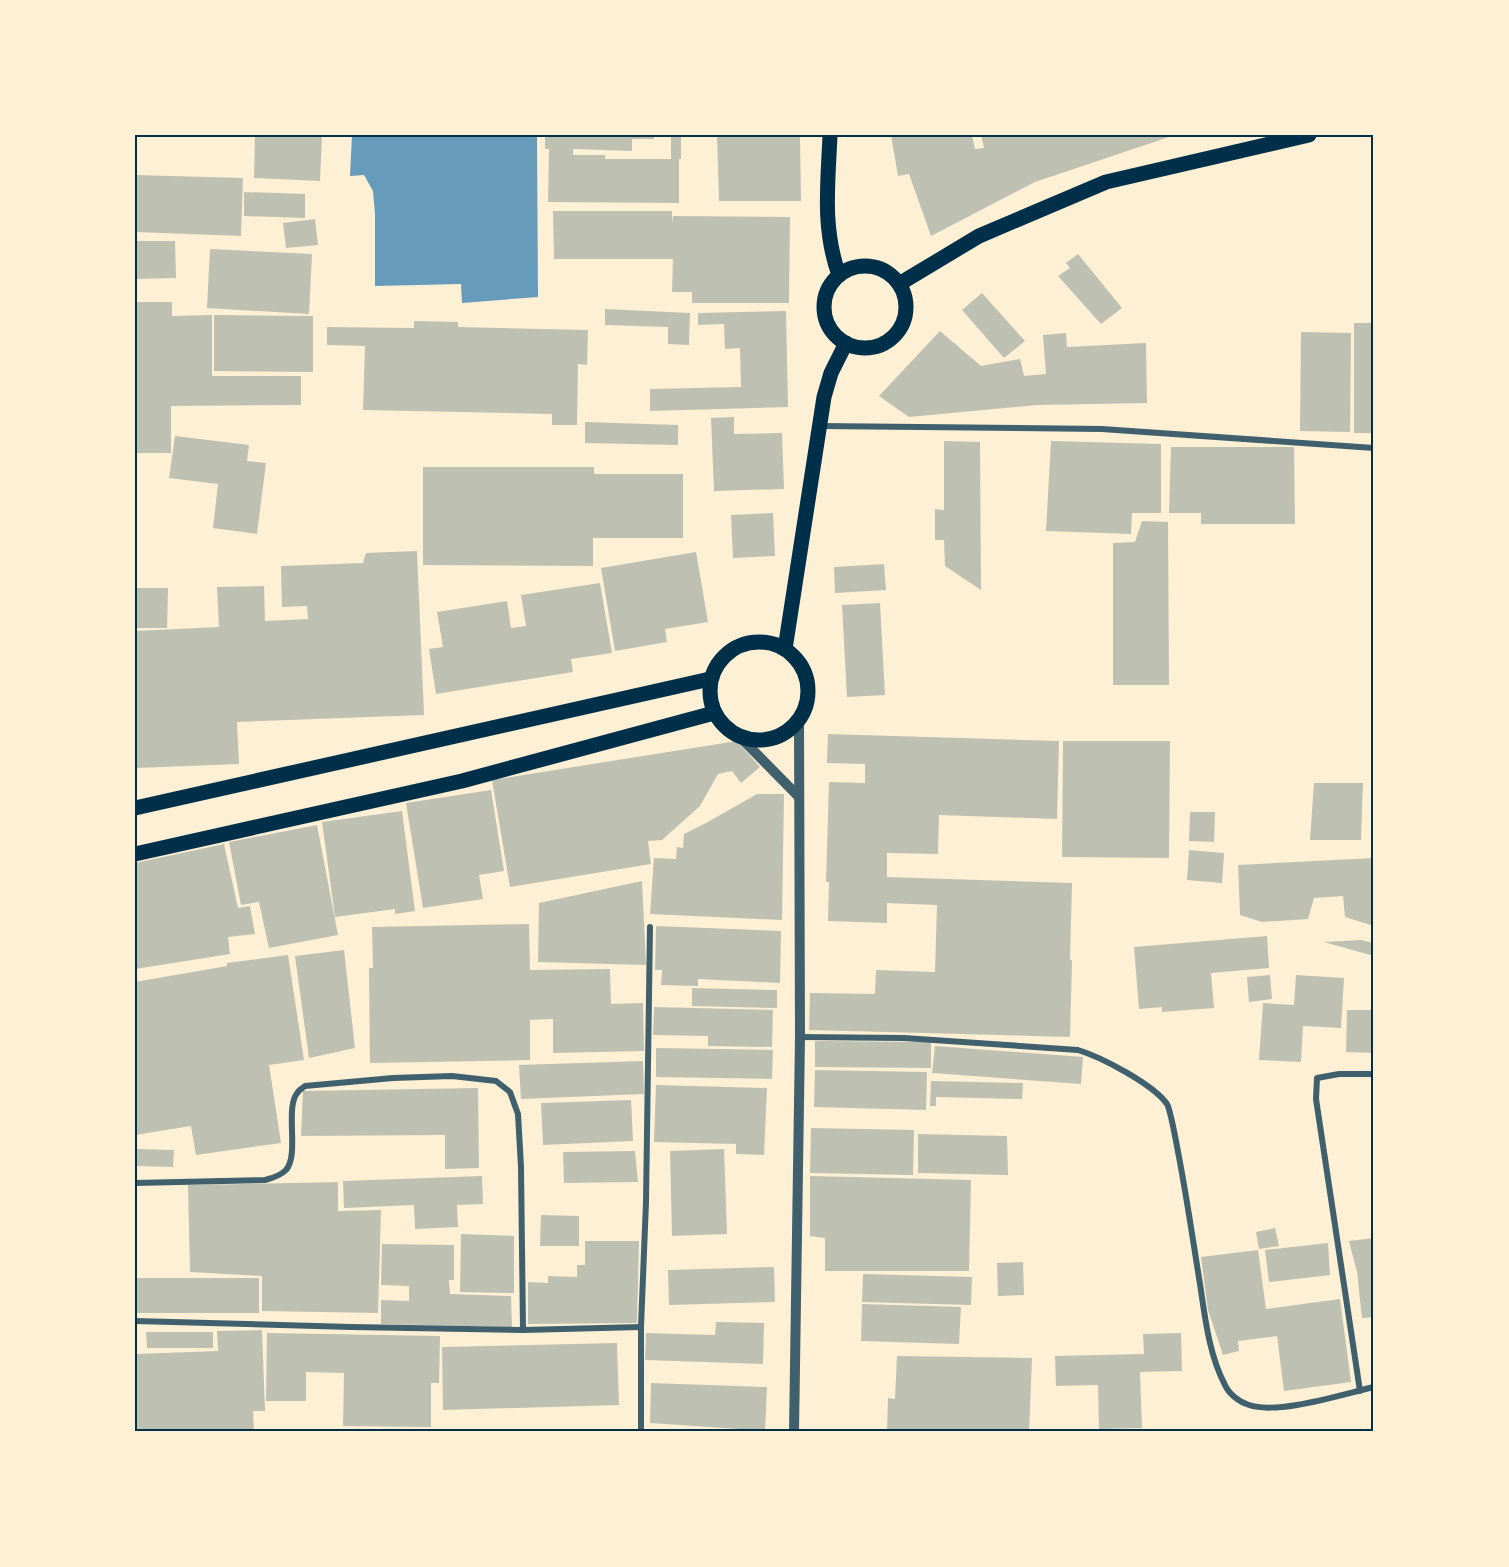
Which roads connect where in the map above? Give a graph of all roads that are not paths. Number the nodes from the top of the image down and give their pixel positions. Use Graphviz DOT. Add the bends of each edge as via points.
graph roads {
  1 [pos="830,135"];
  2 [pos="1309,135"];
  3 [pos="839,275"];
  4 [pos="899,284"];
  5 [pos="846,343"];
  6 [pos="819,426"];
  7 [pos="1374,448"];
  8 [pos="785,649"];
  9 [pos="710,680"];
  10 [pos="714,713"];
  11 [pos="799,719"];
  12 [pos="739,736"];
  13 [pos="799,797"];
  14 [pos="135,808"];
  15 [pos="135,854"];
  16 [pos="650,927"];
  17 [pos="800,1037"];
  18 [pos="1374,1074"];
  19 [pos="135,1183"];
  20 [pos="135,1321"];
  21 [pos="641,1327"];
  22 [pos="523,1329"];
  23 [pos="1374,1388"];
  24 [pos="1360,1390"];
  25 [pos="641,1432"];
  26 [pos="794,1432"];
  1 -- 3 [label="main road" via="828,237"];
  2 -- 4 [label="main road" via="1106,182 979,236"];
  3 -- 4 [label="main road" via="864,266 878,268"];
  3 -- 5 [label="main road" via="830,285 824,311 827,324"];
  4 -- 5 [label="main road" via="906,310 896,334 872,347"];
  5 -- 6 [label="main road" via="831,373"];
  6 -- 7 [label="street" via="1102,429"];
  6 -- 8 [label="main road"];
  8 -- 9 [label="main road" via="771,643 740,645 726,653"];
  8 -- 11 [label="main road" via="805,673 806,705"];
  9 -- 10 [label="main road"];
  9 -- 14 [label="main road"];
  10 -- 12 [label="main road" via="724,727"];
  10 -- 15 [label="main road" via="462,781"];
  11 -- 12 [label="main road" via="773,738 755,740"];
  11 -- 13 [label="street"];
  12 -- 13 [label="street"];
  13 -- 17 [label="street"];
  16 -- 21 [label="street"];
  17 -- 24 [label="street" via="904,1038 1078,1050 1126,1073 1167,1105 1207,1327 1226,1387 1250,1406 1281,1408"];
  17 -- 26 [label="street"];
  18 -- 24 [label="street" via="1317,1078 1316,1088"];
  19 -- 22 [label="street" via="265,1180 278,1176 289,1165 293,1102 297,1092 306,1086 452,1076 496,1081 510,1092 518,1114"];
  20 -- 22 [label="street"];
  21 -- 22 [label="street"];
  21 -- 25 [label="street"];
  23 -- 24 [label="street"];
}
